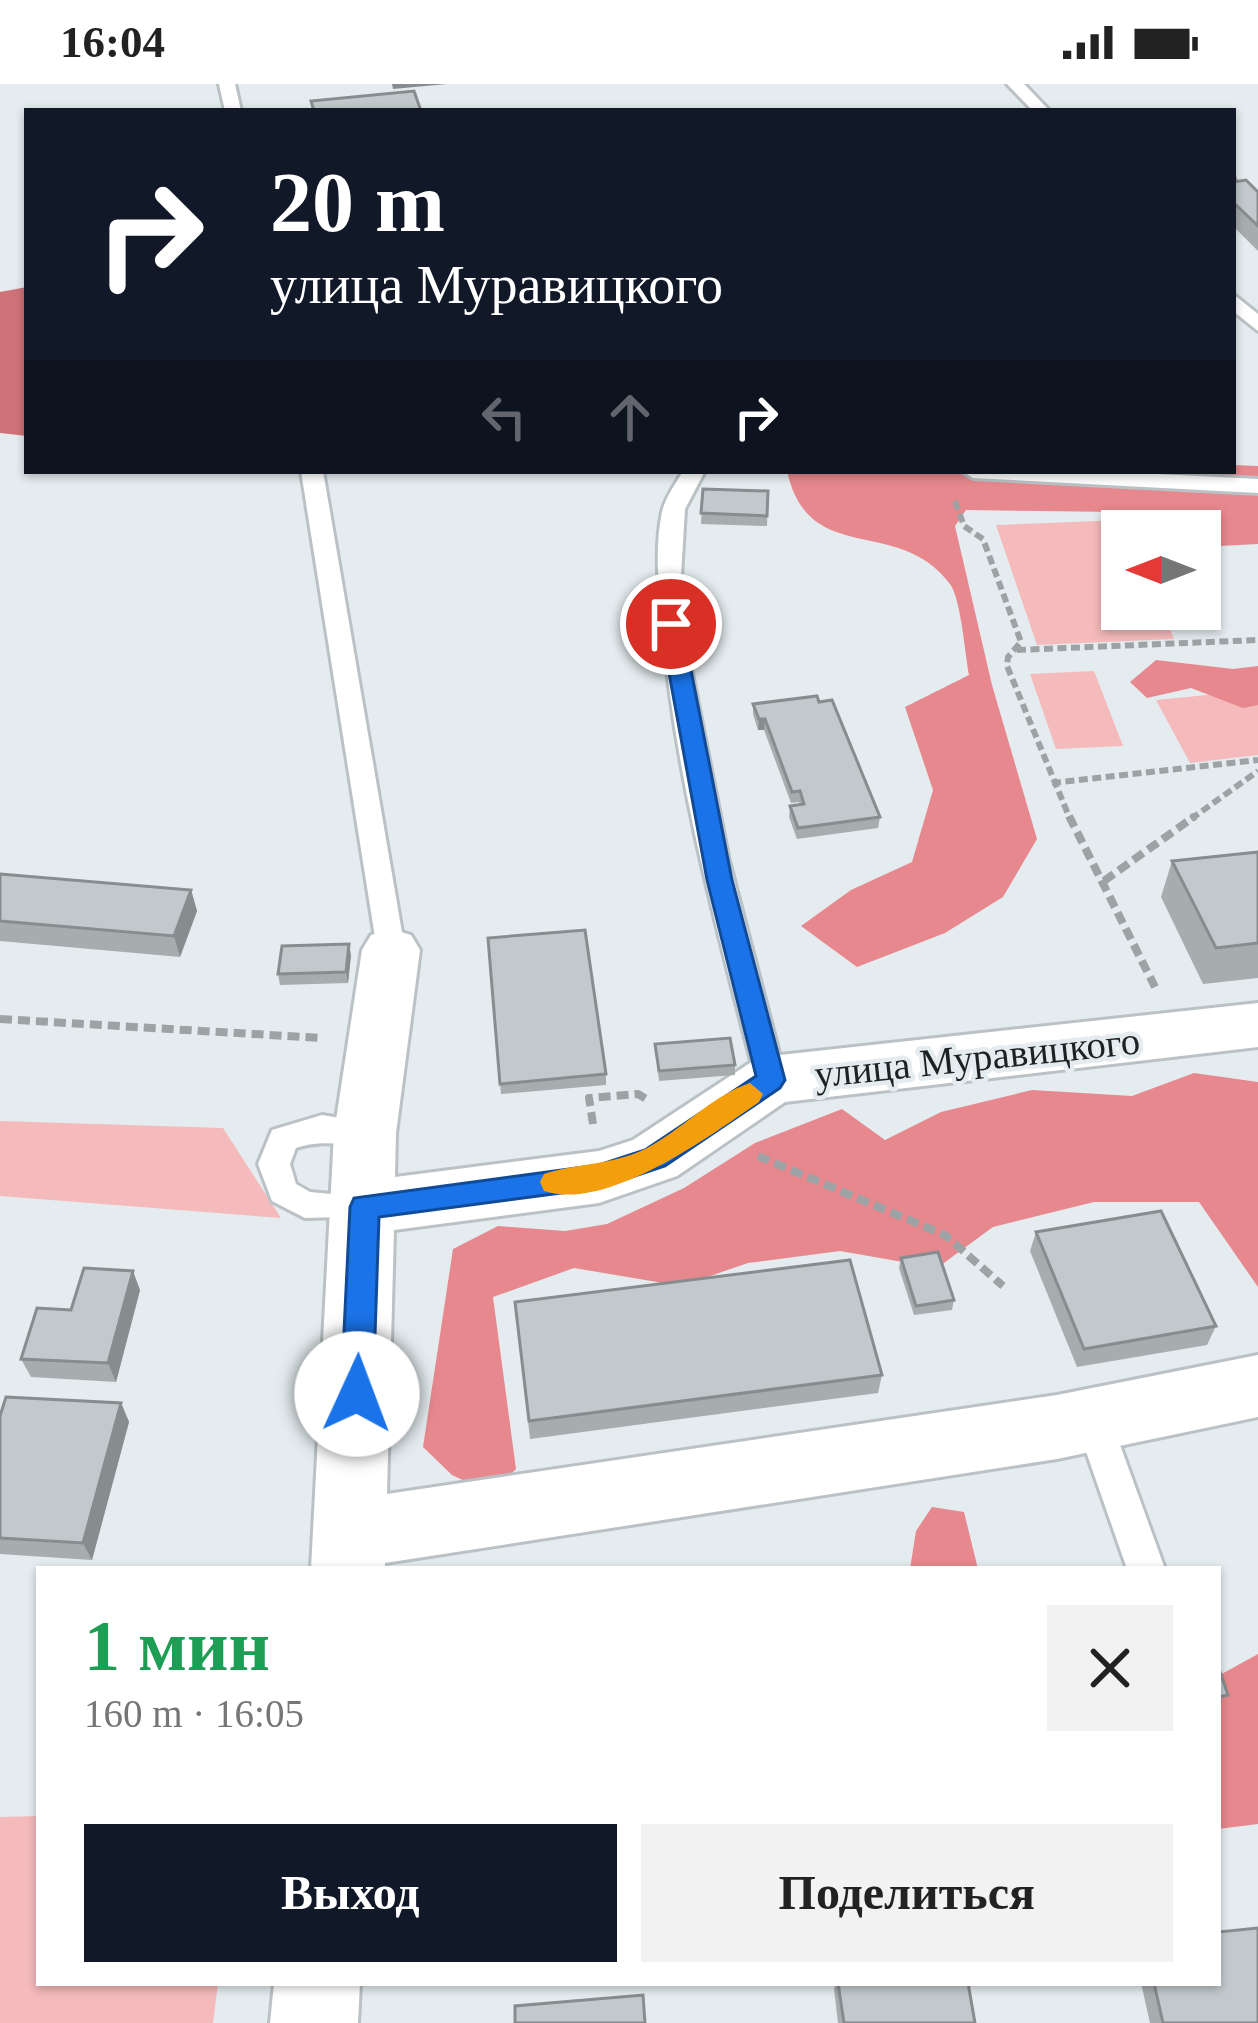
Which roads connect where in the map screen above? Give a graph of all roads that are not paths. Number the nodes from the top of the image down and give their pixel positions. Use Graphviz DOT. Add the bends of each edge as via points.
graph roads {
  1 [pos="1015,84"];
  2 [pos="1039,108"];
  3 [pos="1236,303"];
  4 [pos="1258,325"];
  5 [pos="312,474"];
  6 [pos="692,474"];
  7 [pos="1030,474"];
  8 [pos="1258,486"];
  9 [pos="391,950"];
  10 [pos="1258,1025"];
  11 [pos="771,1080"];
  12 [pos="365,1132"];
  13 [pos="364,1207"];
  14 [pos="1258,1387"];
  15 [pos="1093,1420"];
  16 [pos="349,1551"];
  17 [pos="1145,1566"];
  18 [pos="317,1986"];
  19 [pos="314,2023"];
  1 -- 2 [label="lane"];
  3 -- 4 [label="lane"];
  5 -- 9 [label="lane"];
  6 -- 11 [label="lane" via="676,495 668,605 720,880"];
  7 -- 8 [label="lane"];
  9 -- 12 [label="street"];
  10 -- 11 [label="street, улица Муравицкого"];
  11 -- 13 [label="street, улица Муравицкого" via="655,1158 599,1177"];
  12 -- 13 [label="street"];
  12 -- 13 [label="lane" via="322,1127 283,1139 274,1164 283,1192 304,1205"];
  13 -- 16 [label="street"];
  14 -- 15 [label="street"];
  15 -- 16 [label="street"];
  15 -- 17 [label="lane"];
  18 -- 19 [label="street"];
}
